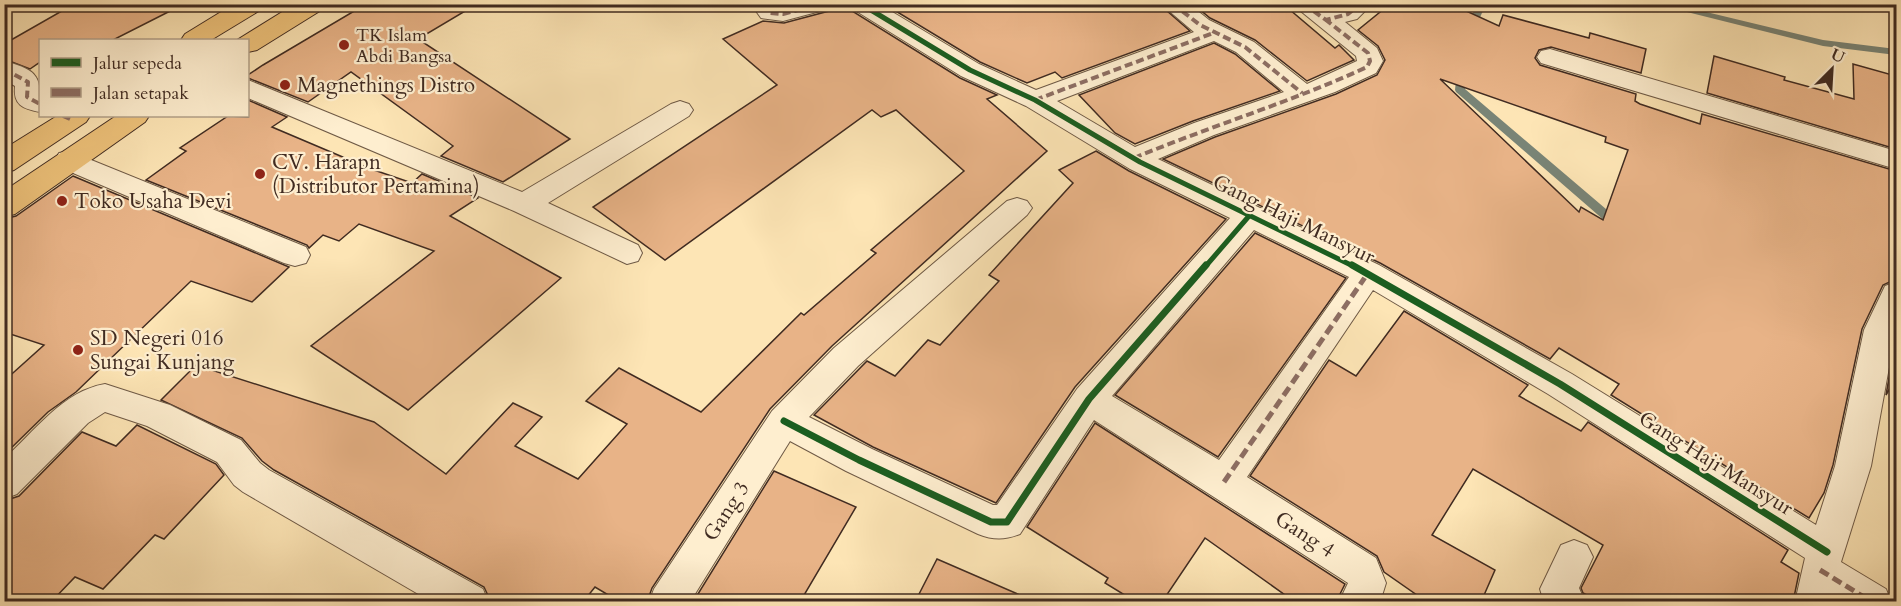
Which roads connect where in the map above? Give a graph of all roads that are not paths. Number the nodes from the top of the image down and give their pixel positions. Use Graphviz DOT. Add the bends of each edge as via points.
graph roads {
  1 [pos="253,4"];
  2 [pos="314,4"];
  3 [pos="763,4"];
  4 [pos="820,4"];
  5 [pos="861,4"];
  6 [pos="1173,4"];
  7 [pos="1304,4"];
  8 [pos="1360,4"];
  9 [pos="1326,20"];
  10 [pos="1216,32"];
  11 [pos="196,39"];
  12 [pos="249,43"];
  13 [pos="1550,57"];
  14 [pos="4,69"];
  15 [pos="249,88"];
  16 [pos="1302,93"];
  17 [pos="1035,100"];
  18 [pos="39,103"];
  19 [pos="680,110"];
  20 [pos="70,117"];
  21 [pos="134,117"];
  22 [pos="1134,158"];
  23 [pos="69,160"];
  24 [pos="1896,160"];
  25 [pos="4,163"];
  26 [pos="524,204"];
  27 [pos="4,206"];
  28 [pos="1017,208"];
  29 [pos="1249,216"];
  30 [pos="627,253"];
  31 [pos="295,255"];
  32 [pos="1368,273"];
  33 [pos="1896,294"];
  34 [pos="1089,399"];
  35 [pos="784,421"];
  36 [pos="1222,480"];
  37 [pos="4,483"];
  38 [pos="1574,557"];
  39 [pos="1821,574"];
  40 [pos="469,602"];
  41 [pos="668,602"];
  42 [pos="1358,602"];
  43 [pos="1566,602"];
  44 [pos="1872,602"];
  1 -- 11 [label="highway"];
  2 -- 12 [label="highway"];
  3 -- 4 [label="street" via="770,13 781,14"];
  5 -- 17 [label="street, Gang Haji Mansyur" via="970,70"];
  6 -- 10 [label="street"];
  7 -- 9 [label="street"];
  8 -- 9 [label="street" via="1348,14"];
  9 -- 16 [label="street" via="1363,48 1370,61 1368,67"];
  10 -- 16 [label="street" via="1245,47"];
  10 -- 17 [label="street"];
  13 -- 24 [label="street"];
  14 -- 18 [label="street" via="28,82 27,97"];
  15 -- 26 [label="street"];
  16 -- 22 [label="street"];
  17 -- 22 [label="street, Gang Haji Mansyur"];
  19 -- 26 [label="street"];
  20 -- 25 [label="highway"];
  21 -- 23 [label="highway"];
  22 -- 29 [label="street, Gang Haji Mansyur"];
  23 -- 27 [label="highway"];
  23 -- 31 [label="street"];
  26 -- 30 [label="street"];
  28 -- 35 [label="street, Gang 3" via="846,357"];
  29 -- 32 [label="street, Gang Haji Mansyur"];
  29 -- 34 [label="street"];
  32 -- 36 [label="street"];
  32 -- 39 [label="street, Gang Haji Mansyur" via="1560,384"];
  33 -- 39 [label="street" via="1880,330 1853,466"];
  34 -- 35 [label="street" via="1016,512 1001,524 859,460"];
  34 -- 36 [label="street, Gang 4"];
  35 -- 41 [label="street, Gang 3"];
  36 -- 42 [label="street, Gang 4" via="1362,571 1367,585"];
  37 -- 40 [label="street" via="76,413 99,399 114,399 158,415 229,451 256,481"];
  38 -- 43 [label="street" via="1559,589"];
  39 -- 44 [label="street, Gang Haji Mansyur"];
}
